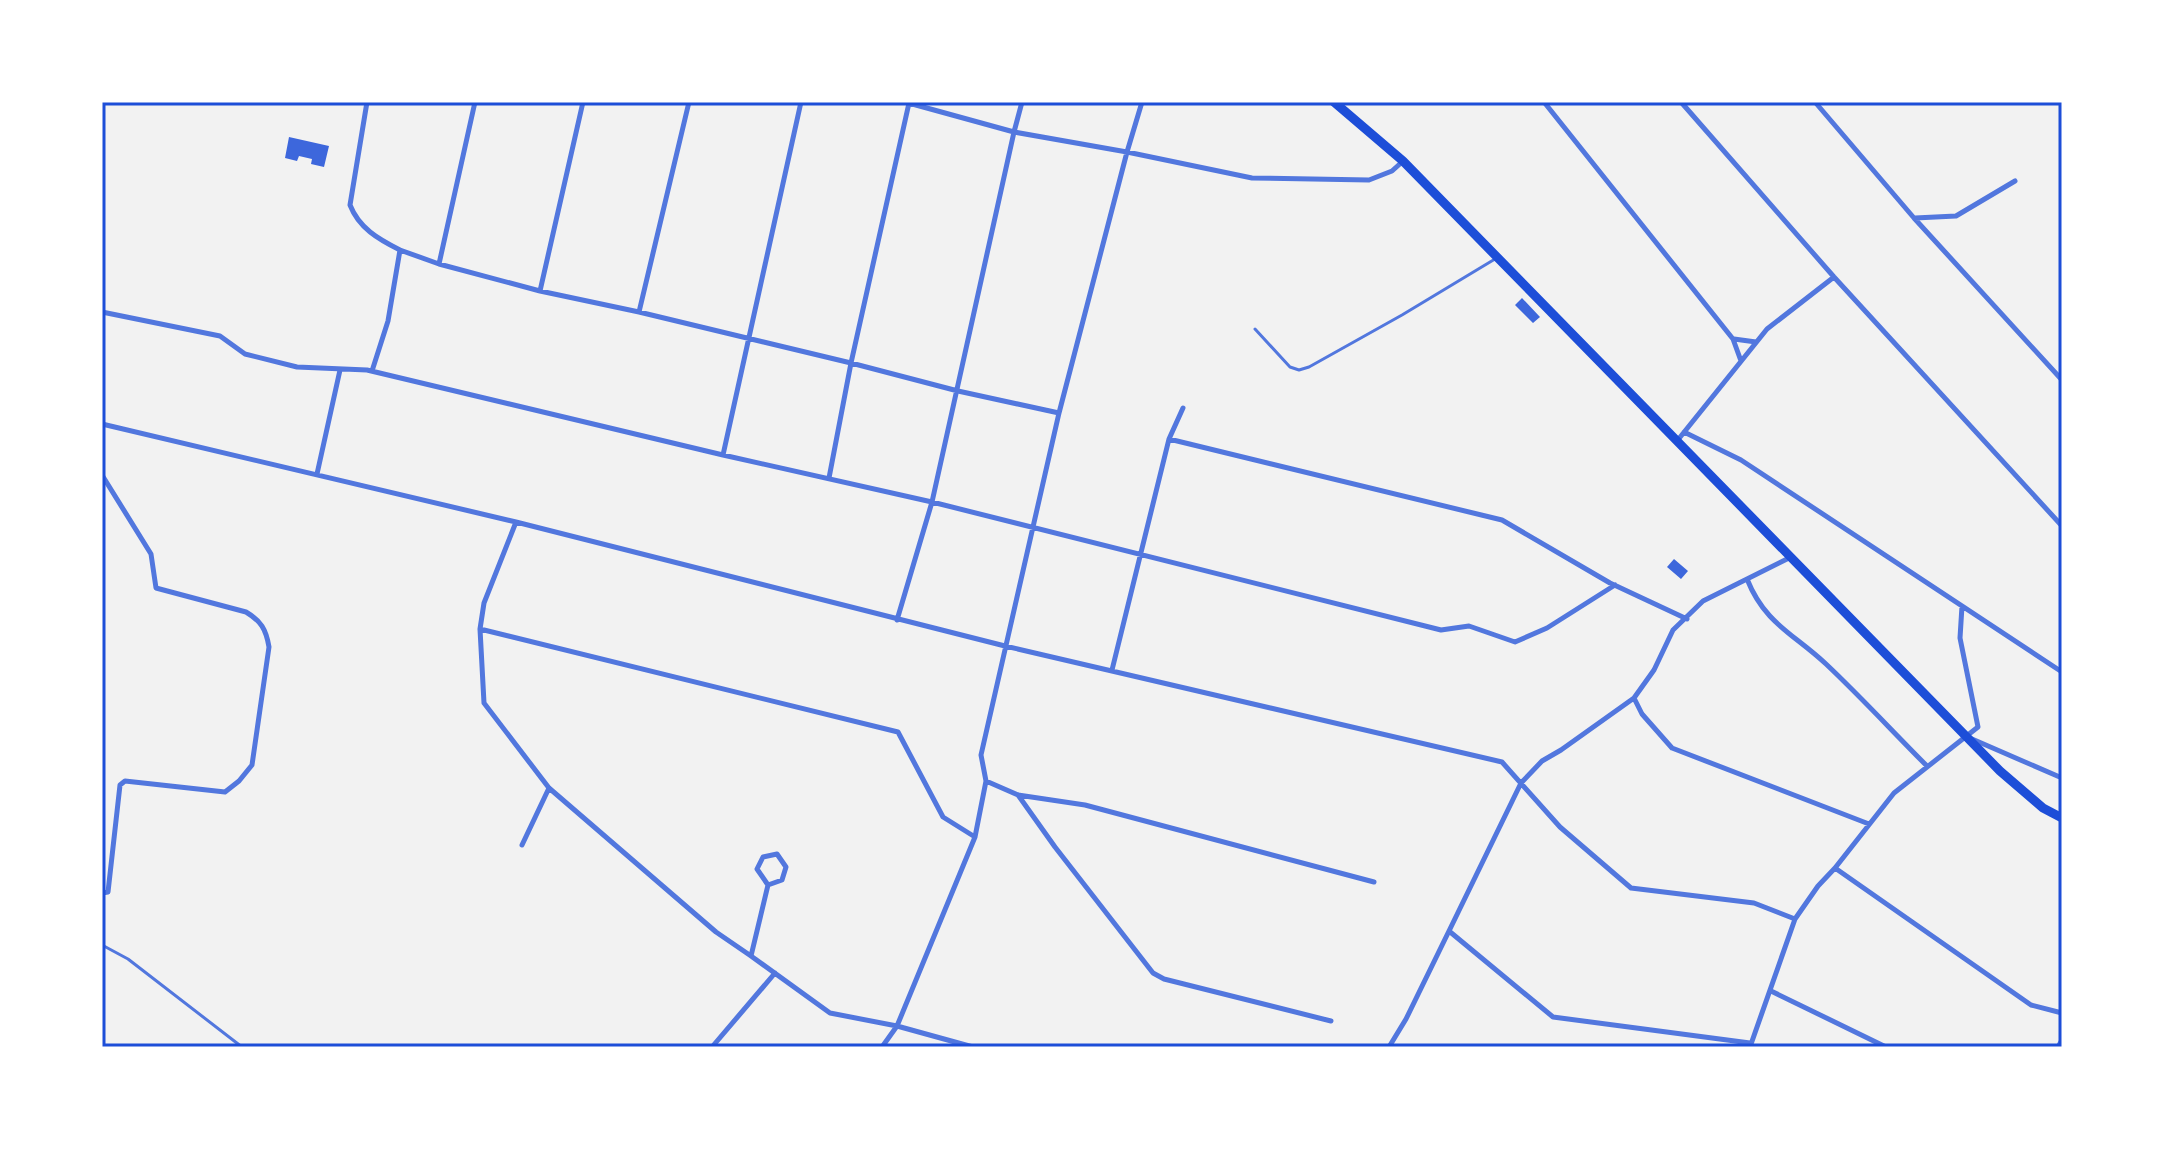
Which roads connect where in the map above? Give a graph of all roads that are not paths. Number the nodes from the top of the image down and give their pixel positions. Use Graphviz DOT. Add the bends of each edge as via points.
graph roads {
  1 [pos="367,102"];
  2 [pos="475,102"];
  3 [pos="583,102"];
  4 [pos="689,102"];
  5 [pos="801,102"];
  6 [pos="908,102"];
  7 [pos="1022,102"];
  8 [pos="1142,102"];
  9 [pos="1334,102"];
  10 [pos="1544,102"];
  11 [pos="1681,102"];
  12 [pos="1815,102"];
  13 [pos="1014,132"];
  14 [pos="1127,152"];
  15 [pos="1403,161"];
  16 [pos="2015,181"];
  17 [pos="1914,218"];
  18 [pos="400,250"];
  19 [pos="1498,257"];
  20 [pos="439,264"];
  21 [pos="1834,277"];
  22 [pos="540,291"];
  23 [pos="102,312"];
  24 [pos="639,312"];
  25 [pos="1255,329"];
  26 [pos="748,339"];
  27 [pos="1733,339"];
  28 [pos="1756,342"];
  29 [pos="1741,361"];
  30 [pos="851,363"];
  31 [pos="340,370"];
  32 [pos="372,371"];
  33 [pos="2062,380"];
  34 [pos="958,391"];
  35 [pos="1183,408"];
  36 [pos="1059,413"];
  37 [pos="102,424"];
  38 [pos="1684,432"];
  39 [pos="1169,439"];
  40 [pos="1677,441"];
  41 [pos="723,455"];
  42 [pos="317,474"];
  43 [pos="102,475"];
  44 [pos="829,478"];
  45 [pos="932,502"];
  46 [pos="516,522"];
  47 [pos="2062,526"];
  48 [pos="1031,528"];
  49 [pos="1142,556"];
  50 [pos="1791,557"];
  51 [pos="1747,579"];
  52 [pos="1615,585"];
  53 [pos="1962,606"];
  54 [pos="1687,619"];
  55 [pos="897,620"];
  56 [pos="480,629"];
  57 [pos="1005,646"];
  58 [pos="1112,670"];
  59 [pos="2062,672"];
  60 [pos="1634,698"];
  61 [pos="1967,737"];
  62 [pos="1927,766"];
  63 [pos="2062,778"];
  64 [pos="986,781"];
  65 [pos="1521,783"];
  66 [pos="549,788"];
  67 [pos="1018,795"];
  68 [pos="2062,818"];
  69 [pos="1869,824"];
  70 [pos="975,837"];
  71 [pos="522,845"];
  72 [pos="1835,868"];
  73 [pos="1374,882"];
  74 [pos="768,885"];
  75 [pos="102,893"];
  76 [pos="1795,919"];
  77 [pos="1449,931"];
  78 [pos="102,945"];
  79 [pos="751,956"];
  80 [pos="775,973"];
  81 [pos="1771,991"];
  82 [pos="2062,1013"];
  83 [pos="1331,1021"];
  84 [pos="897,1026"];
  85 [pos="2062,1040"];
  86 [pos="1750,1045"];
  87 [pos="242,1047"];
  88 [pos="712,1047"];
  89 [pos="882,1047"];
  90 [pos="971,1047"];
  91 [pos="1389,1047"];
  92 [pos="1886,1047"];
  93 [pos="2058,1047"];
  1 -- 18 [label="street" via="350,205 365,228"];
  2 -- 20 [label="street"];
  3 -- 22 [label="street"];
  4 -- 24 [label="street"];
  5 -- 26 [label="street"];
  6 -- 13 [label="street"];
  6 -- 30 [label="street"];
  7 -- 13 [label="street"];
  8 -- 14 [label="street"];
  9 -- 15 [label="main road"];
  10 -- 27 [label="street"];
  11 -- 21 [label="street"];
  12 -- 17 [label="street"];
  13 -- 14 [label="street"];
  13 -- 34 [label="street"];
  14 -- 15 [label="street" via="1252,178 1369,180"];
  14 -- 36 [label="street"];
  15 -- 19 [label="main road"];
  16 -- 17 [label="street" via="1956,216"];
  17 -- 33 [label="street"];
  18 -- 20 [label="street"];
  18 -- 32 [label="street" via="388,321"];
  19 -- 25 [label="lane" via="1299,370"];
  19 -- 40 [label="main road"];
  20 -- 22 [label="street"];
  21 -- 28 [label="street"];
  21 -- 47 [label="street"];
  22 -- 24 [label="street"];
  23 -- 31 [label="street" via="220,336 245,354 284,364"];
  24 -- 26 [label="street"];
  26 -- 30 [label="street"];
  26 -- 41 [label="street"];
  27 -- 28 [label="street"];
  27 -- 29 [label="street"];
  28 -- 29 [label="street"];
  29 -- 38 [label="street"];
  30 -- 34 [label="street"];
  30 -- 44 [label="street"];
  31 -- 32 [label="street"];
  31 -- 42 [label="street"];
  32 -- 41 [label="street"];
  34 -- 36 [label="street"];
  34 -- 45 [label="street"];
  35 -- 39 [label="street"];
  36 -- 48 [label="street"];
  37 -- 42 [label="street"];
  38 -- 40 [label="street"];
  38 -- 53 [label="street" via="1741,460"];
  39 -- 49 [label="street"];
  39 -- 52 [label="street" via="1502,520"];
  40 -- 50 [label="main road"];
  41 -- 44 [label="street"];
  42 -- 46 [label="street"];
  43 -- 75 [label="street" via="151,554 156,588 246,612 259,620 269,647 252,765 225,792 125,781 120,785 108,892"];
  44 -- 45 [label="street"];
  45 -- 48 [label="street"];
  45 -- 55 [label="street"];
  46 -- 55 [label="street"];
  46 -- 56 [label="street" via="484,603"];
  48 -- 49 [label="street"];
  48 -- 57 [label="street"];
  49 -- 52 [label="street" via="1441,630 1469,626 1515,642"];
  49 -- 58 [label="street"];
  50 -- 51 [label="street"];
  50 -- 61 [label="main road"];
  51 -- 54 [label="street" via="1703,601"];
  51 -- 62 [label="street" via="1768,616 1824,662"];
  52 -- 54 [label="street"];
  53 -- 59 [label="street"];
  53 -- 61 [label="street" via="1960,638 1978,727"];
  54 -- 60 [label="street" via="1673,630"];
  55 -- 57 [label="street"];
  56 -- 66 [label="street" via="484,703"];
  56 -- 70 [label="street" via="898,732 943,817"];
  57 -- 58 [label="street"];
  57 -- 64 [label="street" via="981,755"];
  58 -- 65 [label="street" via="1502,762"];
  60 -- 65 [label="street" via="1542,761"];
  60 -- 69 [label="street" via="1672,748"];
  61 -- 62 [label="street"];
  61 -- 63 [label="street"];
  61 -- 68 [label="main road" via="2043,808"];
  62 -- 69 [label="street" via="1894,793"];
  64 -- 67 [label="street"];
  64 -- 70 [label="street"];
  65 -- 76 [label="street" via="1560,827 1631,888 1754,903"];
  65 -- 77 [label="street"];
  66 -- 71 [label="street"];
  66 -- 79 [label="street"];
  67 -- 73 [label="street" via="1085,805"];
  67 -- 83 [label="street" via="1153,973"];
  69 -- 72 [label="street"];
  70 -- 84 [label="street"];
  72 -- 76 [label="street"];
  72 -- 82 [label="street" via="2031,1005"];
  74 -- 74 [label="street" via="757,869 763,857 777,854 786,867 782,880"];
  74 -- 79 [label="street"];
  76 -- 81 [label="street"];
  77 -- 86 [label="street" via="1553,1017"];
  77 -- 91 [label="street"];
  78 -- 87 [label="lane"];
  79 -- 80 [label="street"];
  80 -- 84 [label="street" via="830,1013"];
  80 -- 88 [label="street"];
  81 -- 86 [label="street"];
  81 -- 92 [label="street"];
  84 -- 89 [label="street"];
  84 -- 90 [label="street"];
  85 -- 93 [label="street"];
}
